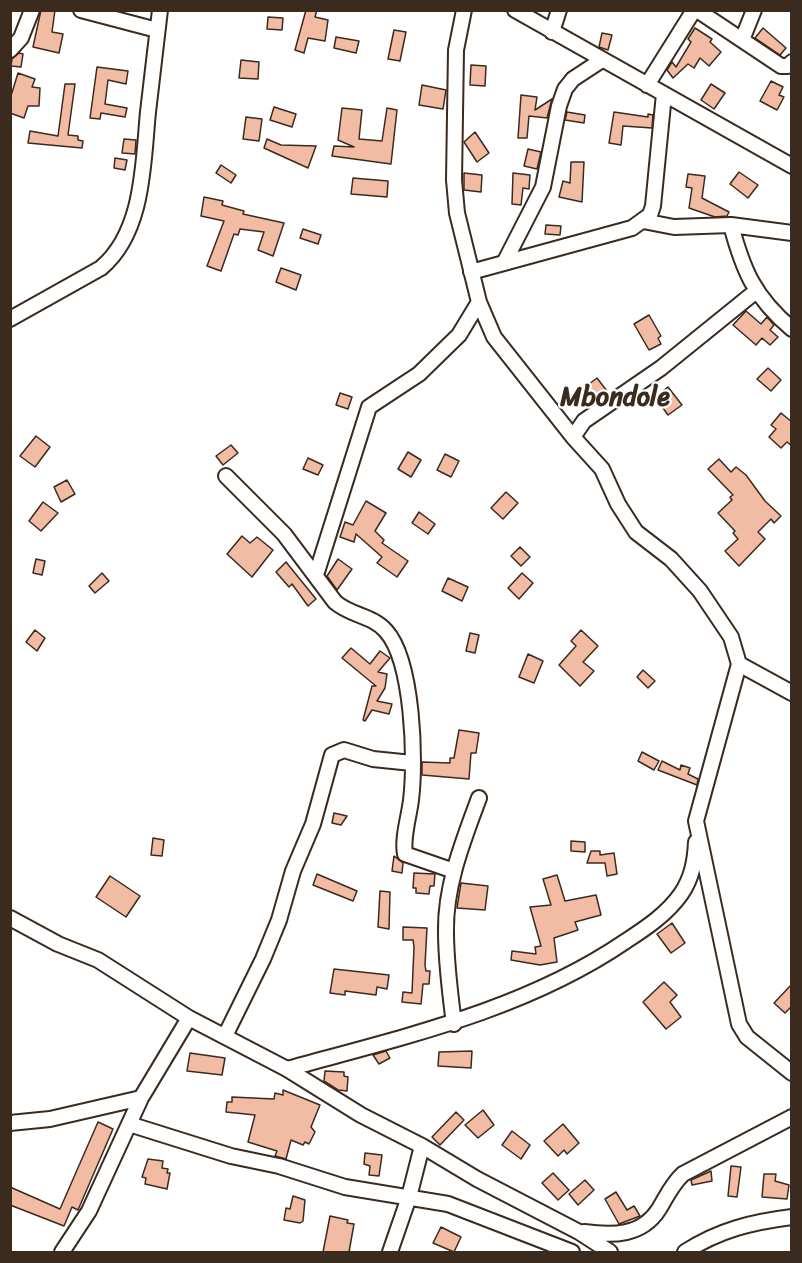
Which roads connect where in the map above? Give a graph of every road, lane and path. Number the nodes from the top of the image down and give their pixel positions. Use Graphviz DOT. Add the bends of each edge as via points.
graph roads {
  1 [pos="32,10"];
  2 [pos="81,10"];
  3 [pos="160,10"];
  4 [pos="464,10"];
  5 [pos="514,10"];
  6 [pos="559,10"];
  7 [pos="695,10"];
  8 [pos="754,10"];
  9 [pos="157,30"];
  10 [pos="552,32"];
  11 [pos="742,40"];
  12 [pos="10,50"];
  13 [pos="602,60"];
  14 [pos="792,62"];
  15 [pos="647,85"];
  16 [pos="664,94"];
  17 [pos="792,166"];
  18 [pos="643,221"];
  19 [pos="731,225"];
  20 [pos="792,233"];
  21 [pos="504,263"];
  22 [pos="471,272"];
  23 [pos="755,292"];
  24 [pos="479,302"];
  25 [pos="10,319"];
  26 [pos="792,329"];
  27 [pos="573,437"];
  28 [pos="226,476"];
  29 [pos="316,575"];
  30 [pos="740,664"];
  31 [pos="792,693"];
  32 [pos="412,763"];
  33 [pos="478,798"];
  34 [pos="697,834"];
  35 [pos="454,871"];
  36 [pos="10,918"];
  37 [pos="189,1018"];
  38 [pos="454,1024"];
  39 [pos="225,1036"];
  40 [pos="287,1069"];
  41 [pos="792,1073"];
  42 [pos="141,1098"];
  43 [pos="792,1117"];
  44 [pos="10,1123"];
  45 [pos="129,1124"];
  46 [pos="422,1146"];
  47 [pos="409,1197"];
  48 [pos="792,1217"];
  49 [pos="579,1232"];
  50 [pos="63,1252"];
  51 [pos="390,1252"];
  52 [pos="572,1252"];
  53 [pos="610,1252"];
  54 [pos="685,1252"];
  1 -- 12 [label="street" via="21,38"];
  2 -- 9 [label="street"];
  3 -- 9 [label="street"];
  4 -- 22 [label="street" via="456,50 454,180 457,213"];
  5 -- 10 [label="street"];
  6 -- 10 [label="street"];
  7 -- 11 [label="street"];
  7 -- 15 [label="street"];
  8 -- 11 [label="street"];
  9 -- 25 [label="street" via="140,190 123,242 101,268"];
  10 -- 13 [label="street"];
  11 -- 14 [label="street" via="783,67"];
  13 -- 15 [label="street"];
  13 -- 21 [label="street" via="565,89 543,187"];
  15 -- 16 [label="street"];
  16 -- 17 [label="street"];
  16 -- 18 [label="street" via="653,206"];
  18 -- 19 [label="street" via="674,227"];
  18 -- 21 [label="street" via="632,228"];
  19 -- 20 [label="street"];
  19 -- 23 [label="street" via="741,262"];
  21 -- 22 [label="street"];
  22 -- 24 [label="street"];
  23 -- 26 [label="street"];
  23 -- 27 [label="street" via="661,368 584,421"];
  24 -- 27 [label="street" via="495,337"];
  24 -- 29 [label="street" via="459,335 419,374 369,407"];
  27 -- 30 [label="street" via="602,469 636,532 671,559 700,591 731,638"];
  28 -- 29 [label="street" via="284,534"];
  29 -- 32 [label="street" via="344,610 378,623 400,653 409,702"];
  30 -- 31 [label="street"];
  30 -- 34 [label="street" via="699,805"];
  32 -- 35 [label="street" via="405,854"];
  32 -- 39 [label="street" via="373,759 344,750 332,755 314,824 293,871 279,920"];
  33 -- 35 [label="street"];
  34 -- 38 [label="street" via="688,882 669,908 646,928 593,965"];
  34 -- 41 [label="street" via="739,1024 747,1037"];
  35 -- 38 [label="street" via="446,930"];
  36 -- 37 [label="street" via="98,960"];
  37 -- 39 [label="street"];
  37 -- 42 [label="street"];
  38 -- 40 [label="street"];
  39 -- 40 [label="street"];
  40 -- 46 [label="street" via="361,1115"];
  42 -- 44 [label="street" via="61,1117"];
  42 -- 45 [label="street"];
  43 -- 49 [label="street" via="683,1174 648,1223 607,1236"];
  45 -- 47 [label="street" via="345,1187"];
  45 -- 50 [label="street" via="89,1211"];
  46 -- 47 [label="street"];
  46 -- 49 [label="street"];
  47 -- 51 [label="street"];
  47 -- 52 [label="street" via="448,1204"];
  48 -- 54 [label="street" via="730,1229"];
  49 -- 53 [label="street"];
}
